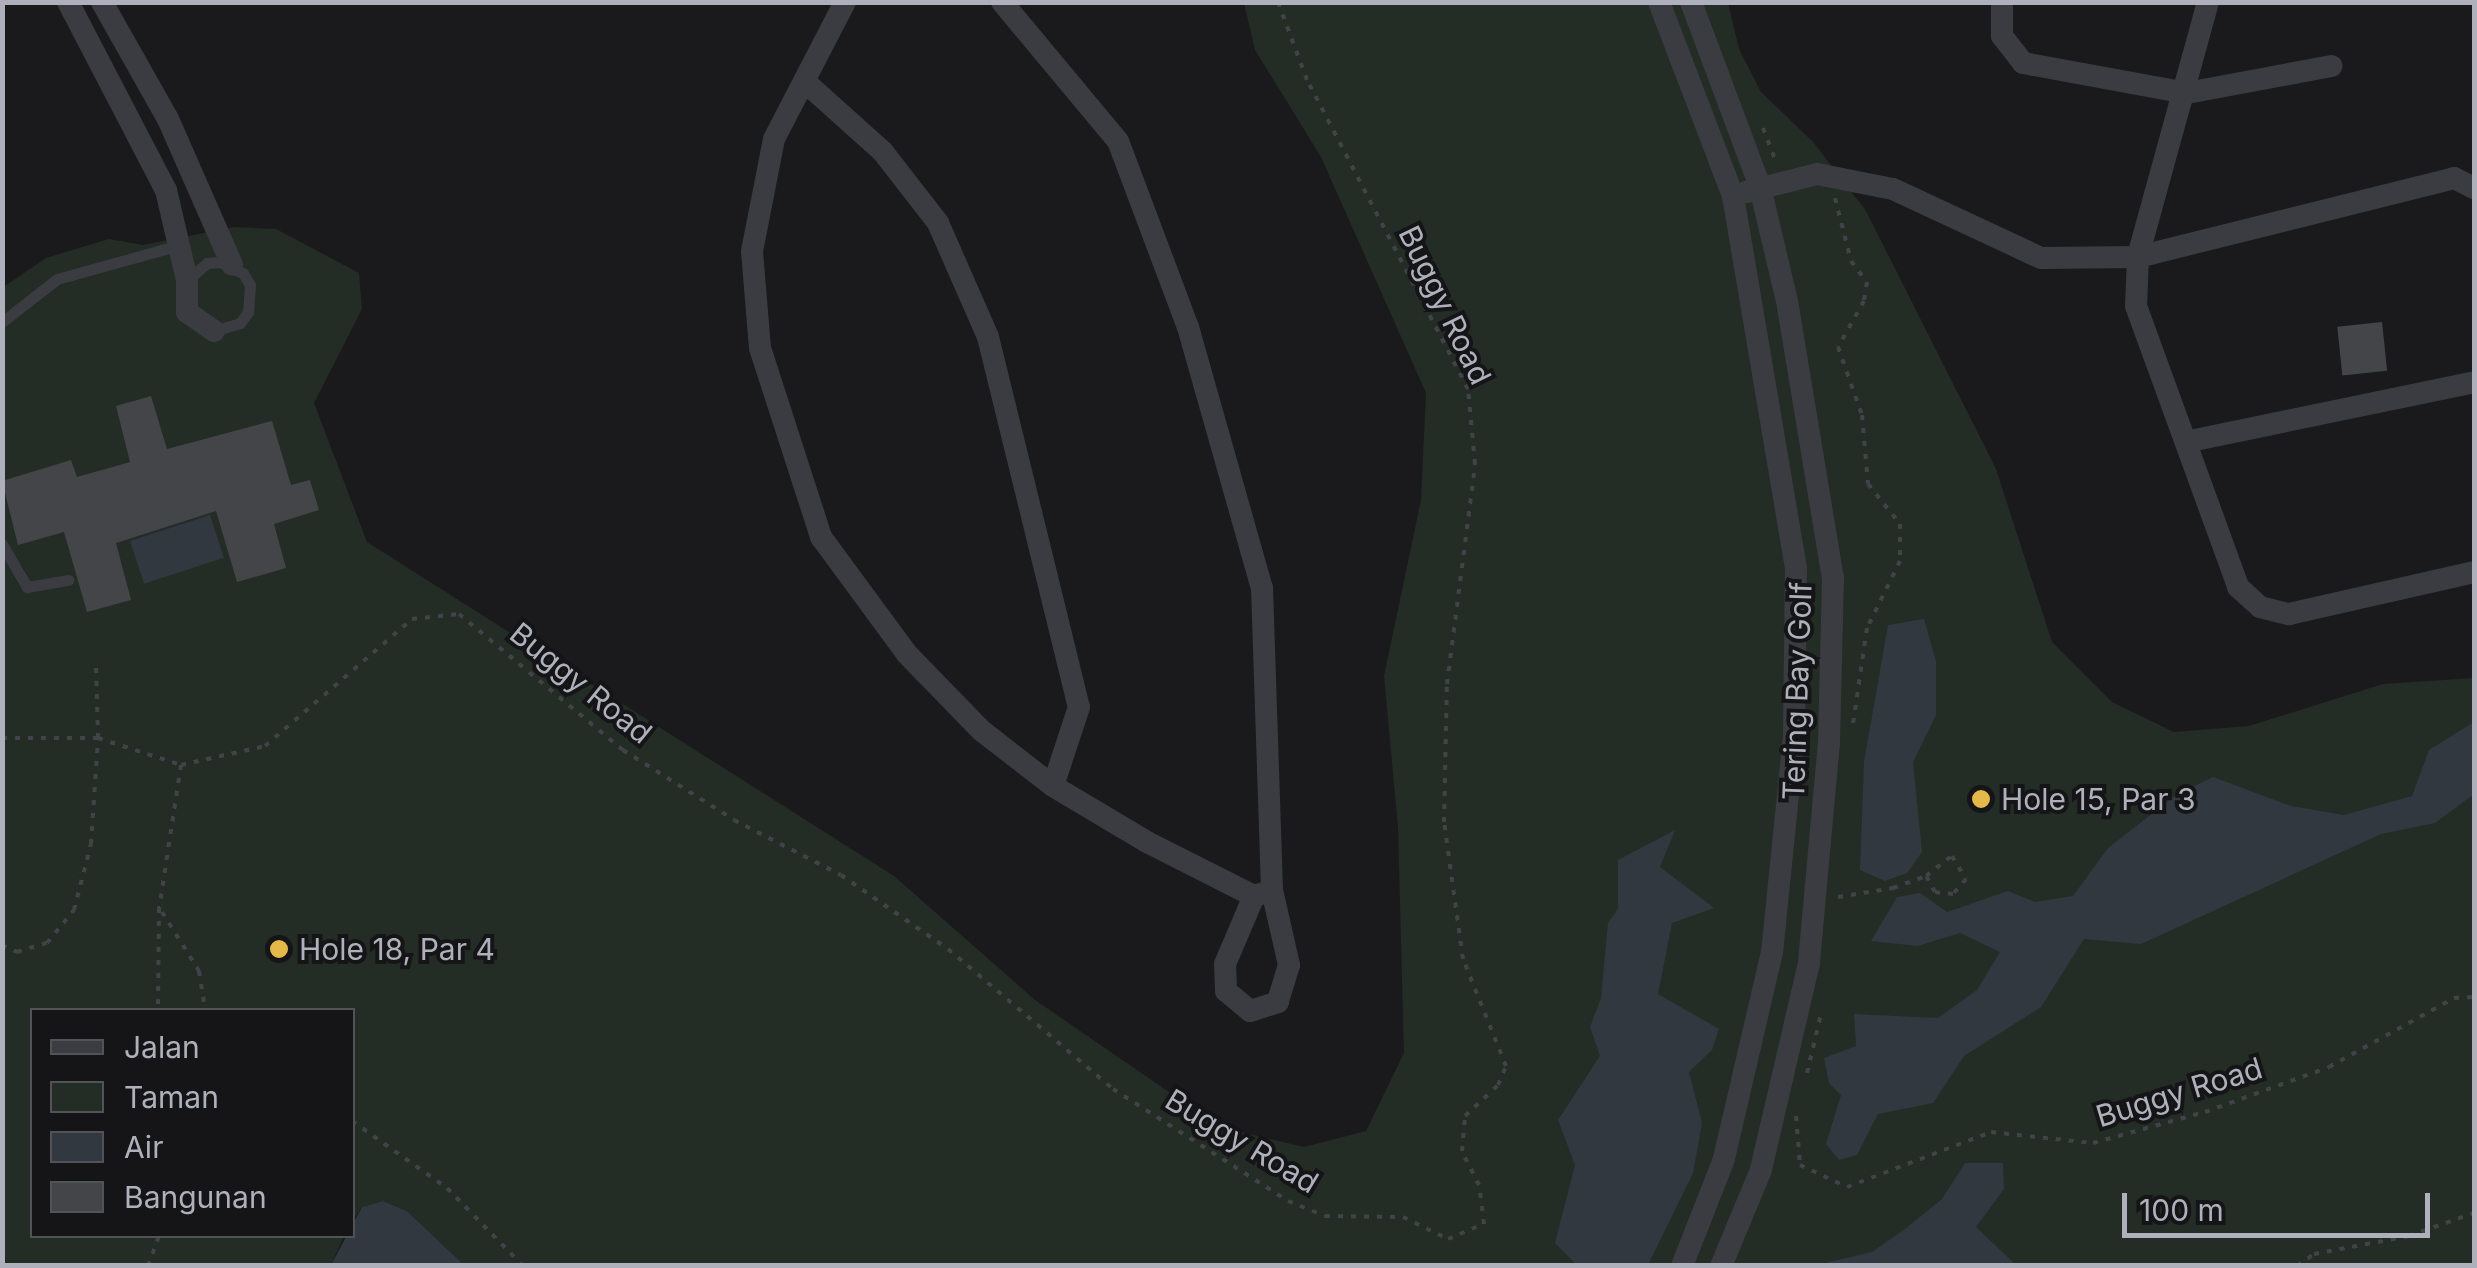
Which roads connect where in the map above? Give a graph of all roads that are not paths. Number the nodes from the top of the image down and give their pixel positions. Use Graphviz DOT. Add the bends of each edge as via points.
graph roads {
  1 [pos="68,2"];
  2 [pos="102,2"];
  3 [pos="845,2"];
  4 [pos="1002,2"];
  5 [pos="1659,2"];
  6 [pos="1691,2"];
  7 [pos="2002,2"];
  8 [pos="2208,2"];
  9 [pos="116,30"];
  10 [pos="93,42"];
  11 [pos="2331,66"];
  12 [pos="804,81"];
  13 [pos="2187,93"];
  14 [pos="1760,187"];
  15 [pos="2474,188"];
  16 [pos="1733,196"];
  17 [pos="180,245"];
  18 [pos="2138,256"];
  19 [pos="232,265"];
  20 [pos="187,280"];
  21 [pos="2,322"];
  22 [pos="214,331"];
  23 [pos="2474,382"];
  24 [pos="2190,441"];
  25 [pos="2,544"];
  26 [pos="2474,572"];
  27 [pos="68,580"];
  28 [pos="1053,786"];
  29 [pos="1682,1266"];
  30 [pos="1721,1266"];
  1 -- 10 [label="street"];
  2 -- 9 [label="street"];
  3 -- 12 [label="street"];
  4 -- 28 [label="street" via="1118,141 1188,327 1262,588 1263,893"];
  5 -- 16 [label="street, Tering Bay Golf"];
  6 -- 14 [label="street, Tering Bay Golf"];
  7 -- 13 [label="street" via="2002,36 2023,63"];
  8 -- 13 [label="street"];
  9 -- 10 [label="street"];
  9 -- 19 [label="street" via="168,119"];
  10 -- 17 [label="street" via="166,190"];
  11 -- 13 [label="street"];
  12 -- 28 [label="street" via="883,152 938,223 988,337 1078,706"];
  12 -- 28 [label="street" via="774,140 752,251 760,348 821,537 906,654 982,730"];
  13 -- 18 [label="street"];
  14 -- 16 [label="street"];
  14 -- 18 [label="street" via="1827,176 1893,190 2041,258"];
  14 -- 30 [label="street, Tering Bay Golf" via="1787,301 1833,578 1830,742 1809,963 1761,1170"];
  15 -- 18 [label="street" via="2454,178"];
  16 -- 29 [label="street, Tering Bay Golf" via="1796,568 1794,736 1772,952 1724,1159"];
  17 -- 20 [label="street"];
  17 -- 21 [label="lane" via="58,279"];
  18 -- 24 [label="street" via="2136,306"];
  19 -- 20 [label="lane" via="207,263"];
  19 -- 22 [label="lane" via="250,285 248,312"];
  20 -- 22 [label="street" via="187,312"];
  23 -- 24 [label="street"];
  24 -- 26 [label="street" via="2238,587 2260,608 2289,614"];
  25 -- 27 [label="lane" via="27,587"];
}
